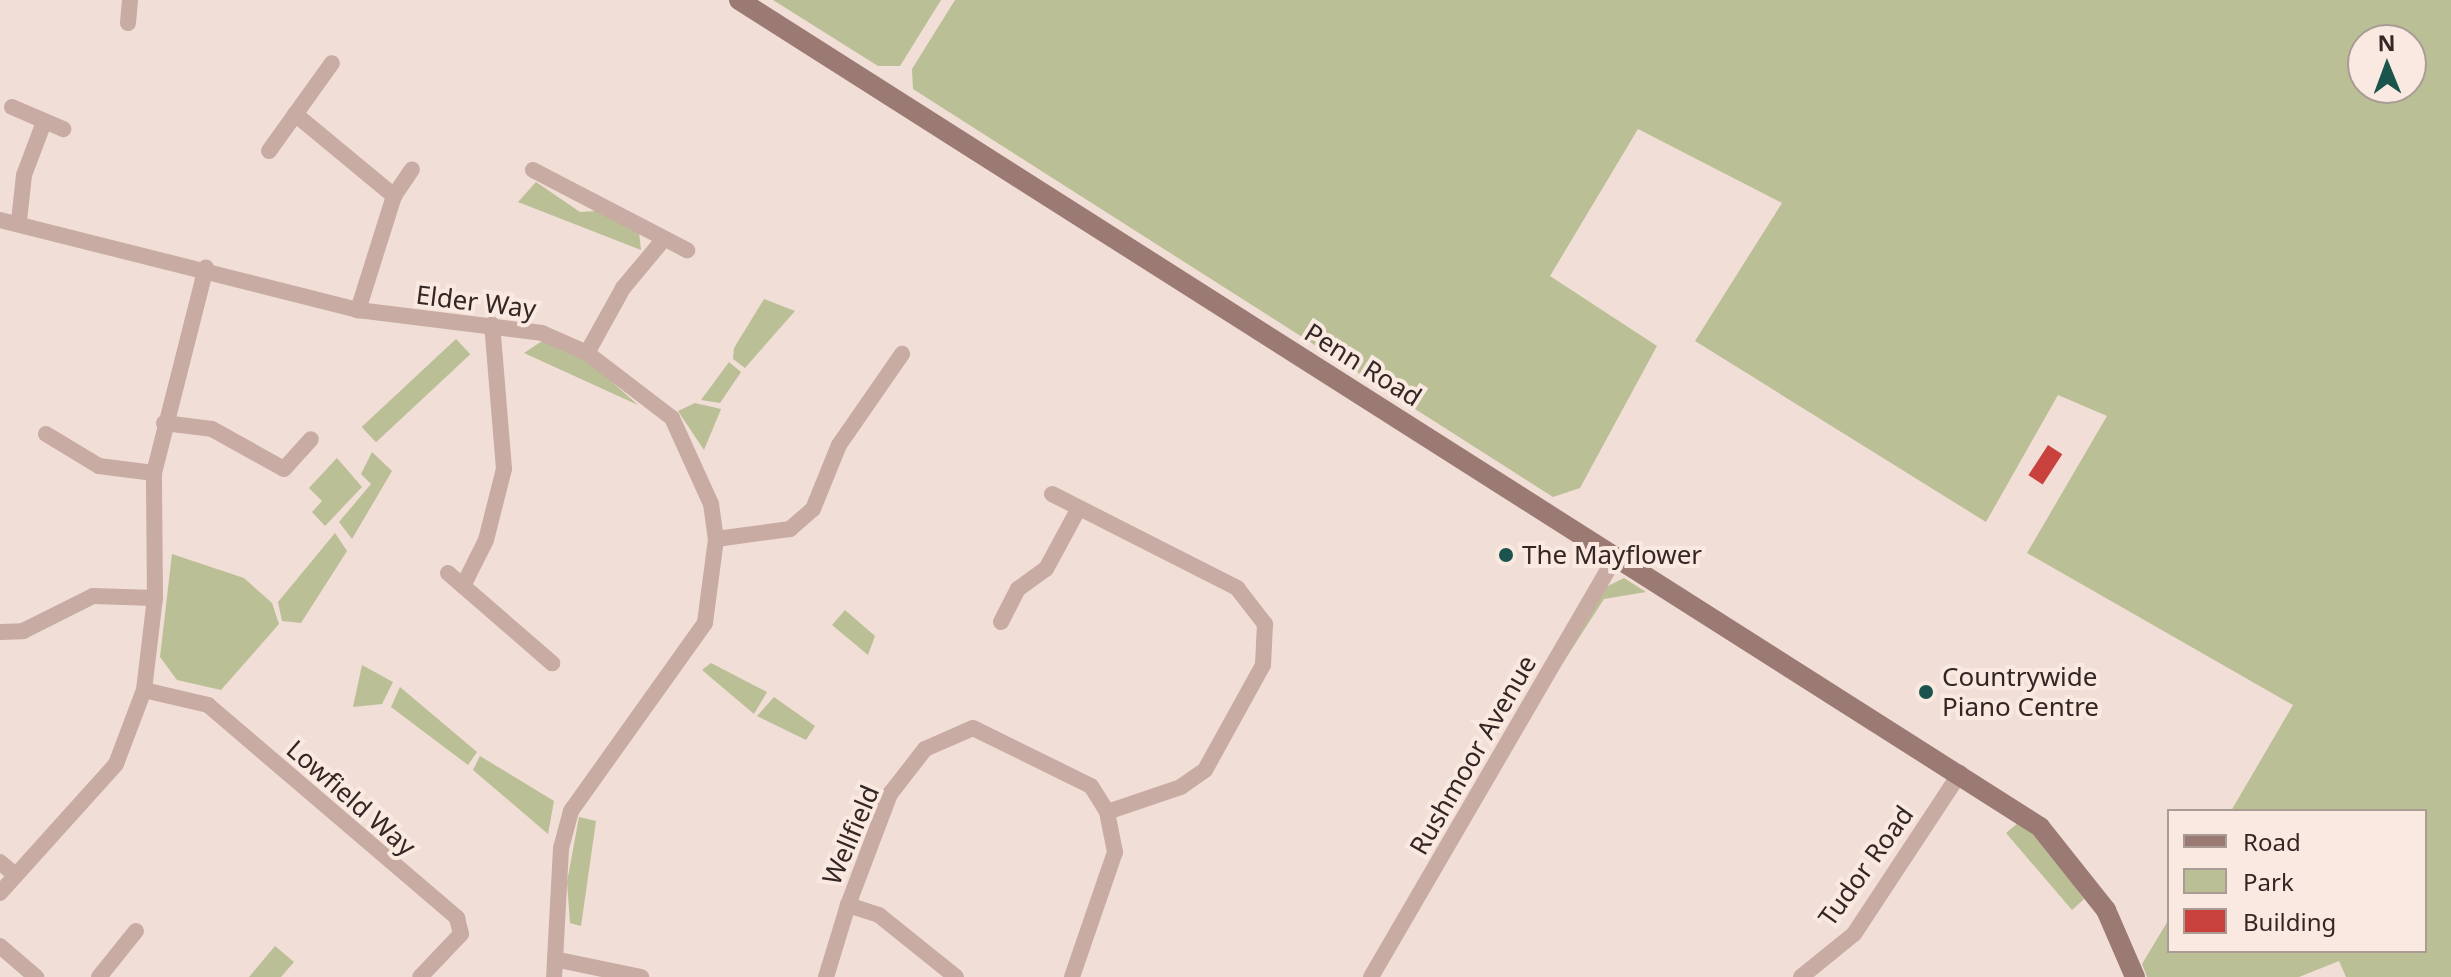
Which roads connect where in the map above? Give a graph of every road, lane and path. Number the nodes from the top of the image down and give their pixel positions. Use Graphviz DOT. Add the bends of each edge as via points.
graph roads {
  1 [pos="130,0"];
  2 [pos="739,0"];
  3 [pos="128,23"];
  4 [pos="332,63"];
  5 [pos="12,107"];
  6 [pos="295,114"];
  7 [pos="44,122"];
  8 [pos="63,129"];
  9 [pos="269,151"];
  10 [pos="412,169"];
  11 [pos="533,170"];
  12 [pos="394,196"];
  13 [pos="0,220"];
  14 [pos="19,221"];
  15 [pos="664,239"];
  16 [pos="687,250"];
  17 [pos="206,267"];
  18 [pos="358,310"];
  19 [pos="492,324"];
  20 [pos="587,353"];
  21 [pos="902,354"];
  22 [pos="164,423"];
  23 [pos="46,434"];
  24 [pos="311,439"];
  25 [pos="154,473"];
  26 [pos="1052,494"];
  27 [pos="1079,508"];
  28 [pos="716,539"];
  29 [pos="1616,556"];
  30 [pos="448,573"];
  31 [pos="463,586"];
  32 [pos="155,598"];
  33 [pos="1001,622"];
  34 [pos="0,632"];
  35 [pos="552,663"];
  36 [pos="144,690"];
  37 [pos="1960,773"];
  38 [pos="1107,812"];
  39 [pos="0,862"];
  40 [pos="15,875"];
  41 [pos="0,893"];
  42 [pos="848,905"];
  43 [pos="136,931"];
  44 [pos="0,946"];
  45 [pos="559,960"];
  46 [pos="36,977"];
  47 [pos="99,977"];
  48 [pos="420,977"];
  49 [pos="554,977"];
  50 [pos="641,977"];
  51 [pos="826,977"];
  52 [pos="956,977"];
  53 [pos="1072,977"];
  54 [pos="1371,977"];
  55 [pos="1801,977"];
  56 [pos="2135,977"];
  1 -- 3 [label="street"];
  2 -- 29 [label="main road, Penn Road"];
  4 -- 6 [label="street"];
  5 -- 7 [label="street"];
  6 -- 9 [label="street"];
  6 -- 12 [label="street"];
  7 -- 8 [label="street"];
  7 -- 14 [label="street" via="24,175"];
  10 -- 12 [label="street"];
  11 -- 15 [label="street"];
  12 -- 18 [label="street"];
  13 -- 14 [label="street, Elder Way"];
  14 -- 17 [label="street, Elder Way"];
  15 -- 16 [label="street"];
  15 -- 20 [label="street" via="623,288"];
  17 -- 18 [label="street, Elder Way"];
  17 -- 22 [label="street"];
  18 -- 19 [label="street, Elder Way"];
  19 -- 20 [label="street, Elder Way" via="542,333"];
  19 -- 31 [label="street" via="504,469 486,540"];
  20 -- 28 [label="street, Elder Way" via="672,418 711,504"];
  21 -- 28 [label="street" via="839,445 813,509 790,529"];
  22 -- 24 [label="street" via="212,429 284,469"];
  22 -- 25 [label="street"];
  23 -- 25 [label="street" via="99,466"];
  25 -- 32 [label="street"];
  26 -- 27 [label="street"];
  27 -- 33 [label="street" via="1046,569 1018,589"];
  27 -- 38 [label="street" via="1237,588 1265,624 1263,665 1205,770 1181,787"];
  28 -- 45 [label="street, Elder Way" via="705,623 571,811 561,849"];
  29 -- 37 [label="main road, Penn Road"];
  29 -- 54 [label="street, Rushmoor Avenue"];
  30 -- 31 [label="street"];
  31 -- 35 [label="street"];
  32 -- 34 [label="street" via="93,596 23,631"];
  32 -- 36 [label="street"];
  36 -- 40 [label="street" via="116,764"];
  36 -- 48 [label="street, Lowfield Way" via="208,705 457,918 461,934"];
  37 -- 55 [label="street, Tudor Road" via="1854,934"];
  37 -- 56 [label="main road, Penn Road" via="2063,848 2106,910"];
  38 -- 42 [label="street, Wellfield" via="1091,786 973,728 925,749 890,794"];
  38 -- 53 [label="street, Wellfield" via="1115,852"];
  39 -- 40 [label="street"];
  40 -- 41 [label="street"];
  42 -- 51 [label="street, Wellfield"];
  42 -- 52 [label="street, Wellfield" via="879,915"];
  43 -- 47 [label="street"];
  44 -- 46 [label="street"];
  45 -- 49 [label="street, Elder Way"];
  45 -- 50 [label="street"];
}
